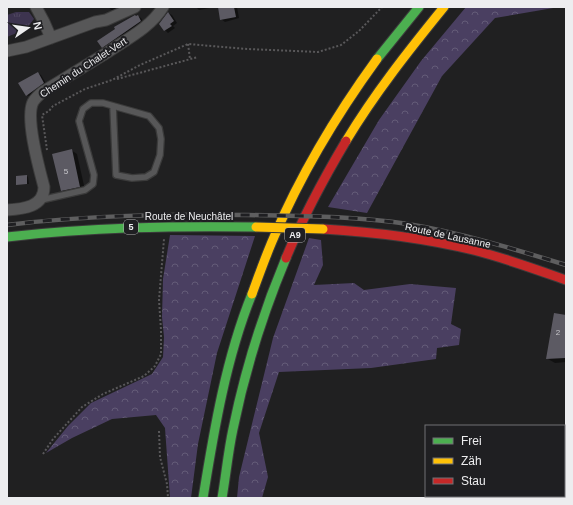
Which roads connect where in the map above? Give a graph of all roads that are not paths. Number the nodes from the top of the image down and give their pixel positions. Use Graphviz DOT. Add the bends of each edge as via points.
graph roads {
  1 [pos="36,7"];
  2 [pos="135,7"];
  3 [pos="163,7"];
  4 [pos="419,7"];
  5 [pos="444,7"];
  6 [pos="52,38"];
  7 [pos="7,52"];
  8 [pos="114,106"];
  9 [pos="41,200"];
  10 [pos="7,210"];
  11 [pos="322,229"];
  12 [pos="7,237"];
  13 [pos="566,280"];
  14 [pos="203,498"];
  15 [pos="222,498"];
  1 -- 6 [label="street"];
  2 -- 6 [label="street" via="106,20"];
  3 -- 9 [label="street, Chemin du Chalet-Vert" via="146,26 44,91 33,103 31,125 44,187"];
  4 -- 14 [label="main road, A9" via="374,63 342,109 312,159 275,233 245,311 229,365 215,420"];
  5 -- 15 [label="main road, A9" via="390,74 359,118 330,166 293,240 270,298 249,363 234,424"];
  6 -- 7 [label="street"];
  8 -- 8 [label="lane" via="149,116 159,128 162,140 160,155 154,172 146,177 116,175"];
  8 -- 9 [label="lane" via="91,103 83,109 79,121 94,175 93,184 85,190"];
  9 -- 10 [label="street" via="33,205"];
  11 -- 12 [label="main road, Route de Neuchâtel / 5, bridge" via="165,226"];
  11 -- 13 [label="main road, Route de Lausanne / 5" via="374,232 432,241 495,256"];
}
